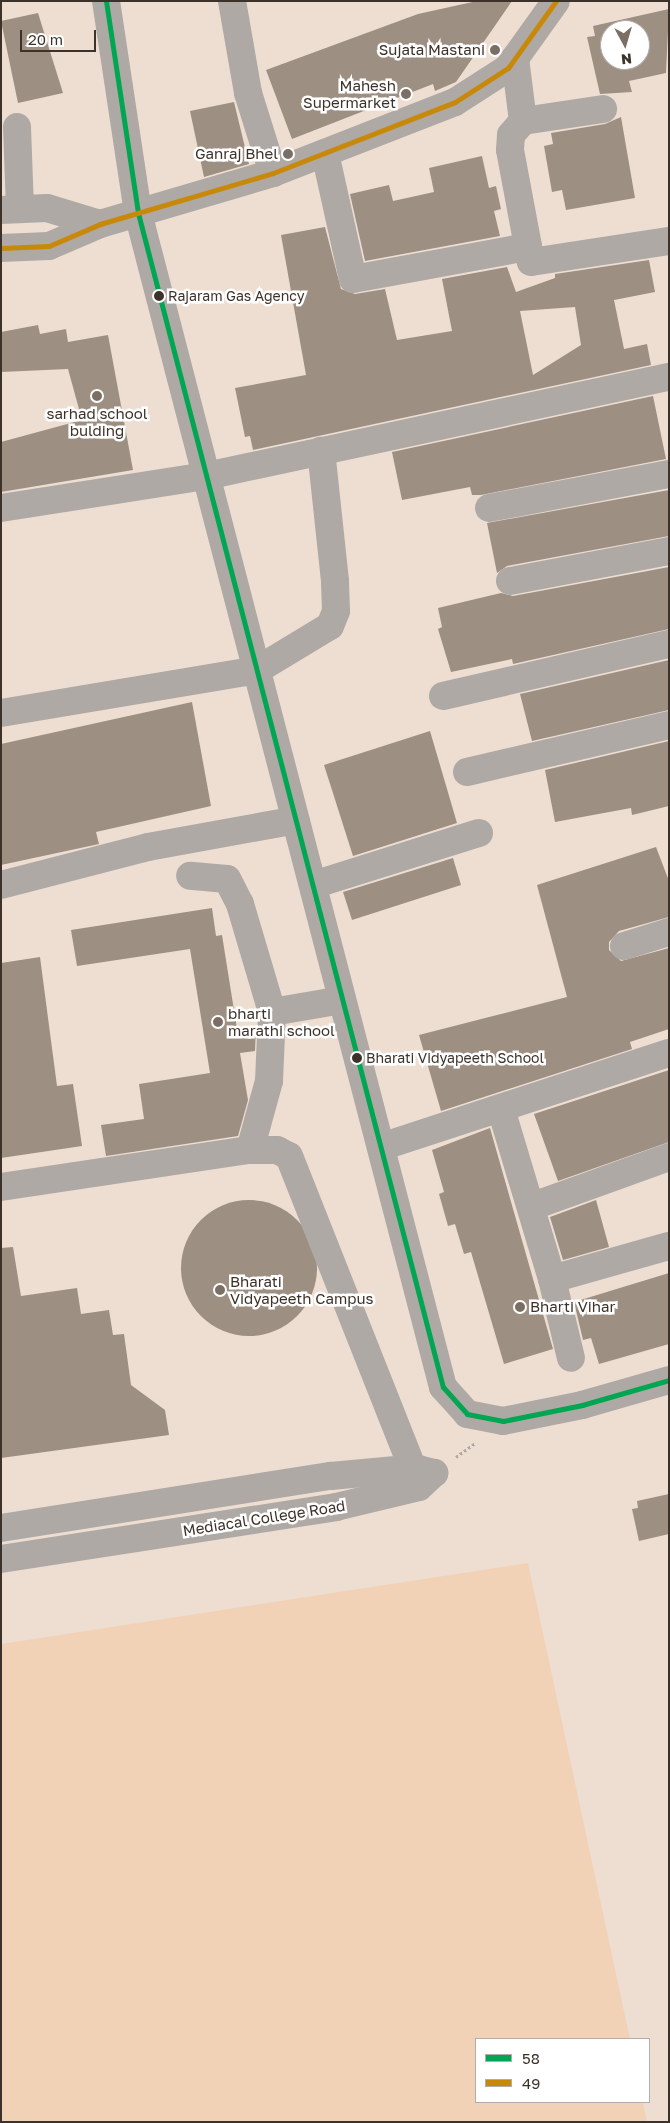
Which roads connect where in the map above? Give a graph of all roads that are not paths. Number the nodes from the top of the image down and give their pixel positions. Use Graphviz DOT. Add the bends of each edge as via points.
graph roads {
  1 [pos="106,1"];
  2 [pos="232,1"];
  3 [pos="556,1"];
  4 [pos="515,58"];
  5 [pos="603,109"];
  6 [pos="523,121"];
  7 [pos="17,127"];
  8 [pos="325,153"];
  9 [pos="273,173"];
  10 [pos="10,210"];
  11 [pos="138,213"];
  12 [pos="100,224"];
  13 [pos="669,241"];
  14 [pos="1,248"];
  15 [pos="530,254"];
  16 [pos="669,377"];
  17 [pos="321,451"];
  18 [pos="669,474"];
  19 [pos="206,476"];
  20 [pos="1,508"];
  21 [pos="489,508"];
  22 [pos="669,551"];
  23 [pos="510,581"];
  24 [pos="669,644"];
  25 [pos="257,670"];
  26 [pos="443,696"];
  27 [pos="1,713"];
  28 [pos="669,725"];
  29 [pos="467,772"];
  30 [pos="296,820"];
  31 [pos="479,832"];
  32 [pos="190,876"];
  33 [pos="1,884"];
  34 [pos="313,884"];
  35 [pos="669,932"];
  36 [pos="624,946"];
  37 [pos="342,1000"];
  38 [pos="272,1012"];
  39 [pos="669,1053"];
  40 [pos="501,1109"];
  41 [pos="381,1147"];
  42 [pos="250,1150"];
  43 [pos="669,1158"];
  44 [pos="1,1187"];
  45 [pos="534,1206"];
  46 [pos="669,1246"];
  47 [pos="552,1279"];
  48 [pos="571,1358"];
  49 [pos="669,1380"];
  50 [pos="423,1476"];
  51 [pos="1,1528"];
  52 [pos="1,1559"];
  1 -- 11 [label="street"];
  2 -- 9 [label="street" via="248,93"];
  3 -- 4 [label="street"];
  4 -- 6 [label="street"];
  4 -- 8 [label="street" via="455,102"];
  5 -- 6 [label="street"];
  6 -- 15 [label="street" via="511,135 510,150"];
  7 -- 10 [label="street"];
  8 -- 9 [label="street"];
  8 -- 15 [label="street" via="352,279"];
  9 -- 11 [label="street"];
  10 -- 12 [label="street" via="47,208"];
  11 -- 12 [label="street"];
  11 -- 19 [label="street"];
  12 -- 14 [label="street" via="49,246"];
  13 -- 15 [label="street"];
  16 -- 17 [label="street"];
  17 -- 19 [label="street"];
  17 -- 25 [label="street" via="336,611 330,626"];
  18 -- 21 [label="street"];
  19 -- 20 [label="street"];
  19 -- 25 [label="street"];
  22 -- 23 [label="street"];
  24 -- 26 [label="street"];
  25 -- 27 [label="street"];
  25 -- 30 [label="street"];
  28 -- 29 [label="street"];
  30 -- 33 [label="street" via="148,847"];
  30 -- 34 [label="street"];
  31 -- 34 [label="street"];
  32 -- 38 [label="street" via="228,879 240,904"];
  34 -- 37 [label="street"];
  35 -- 36 [label="street"];
  37 -- 38 [label="street"];
  37 -- 41 [label="street"];
  38 -- 42 [label="street" via="270,1081"];
  39 -- 40 [label="street"];
  40 -- 41 [label="street"];
  40 -- 45 [label="street"];
  41 -- 49 [label="street" via="443,1387 467,1414 503,1421 582,1405"];
  42 -- 44 [label="street"];
  42 -- 50 [label="street" via="277,1150 289,1156"];
  43 -- 45 [label="street"];
  45 -- 47 [label="street"];
  46 -- 47 [label="street"];
  47 -- 48 [label="street"];
  50 -- 51 [label="street" via="331,1476"];
  50 -- 52 [label="street, Mediacal College Road" via="336,1508"];
}
